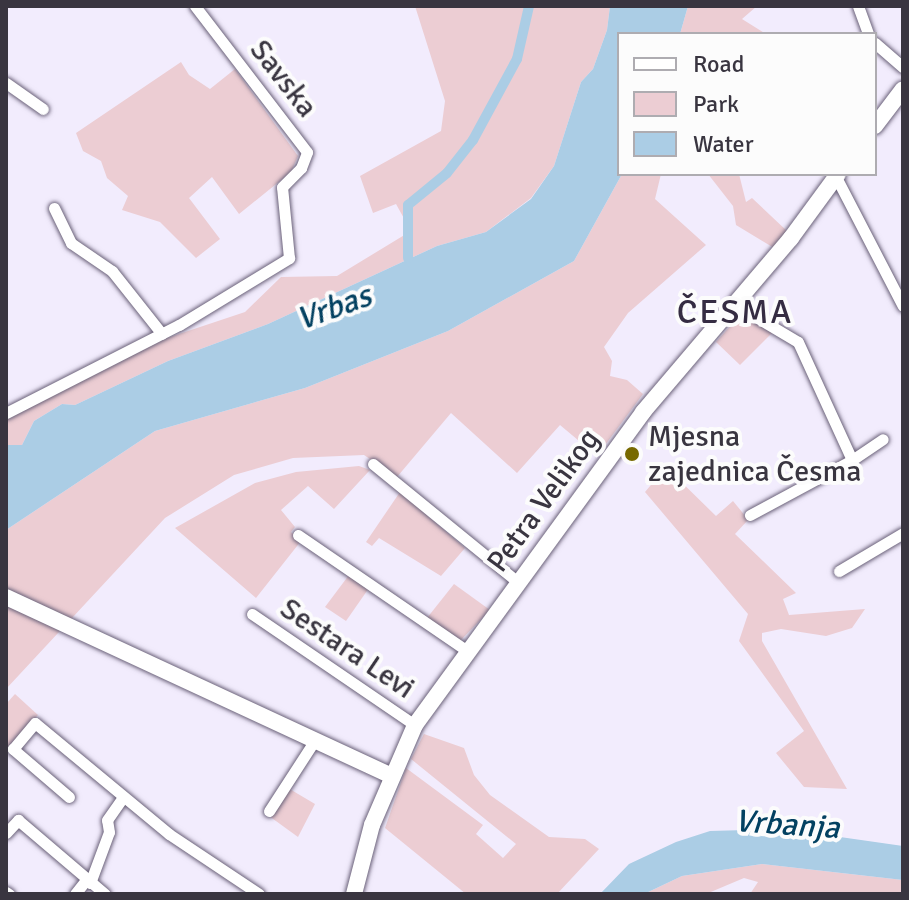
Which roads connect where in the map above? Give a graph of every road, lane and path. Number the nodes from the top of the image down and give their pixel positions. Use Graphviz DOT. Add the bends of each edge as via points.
graph roads {
  1 [pos="195,6"];
  2 [pos="858,6"];
  3 [pos="867,32"];
  4 [pos="877,45"];
  5 [pos="903,67"];
  6 [pos="6,83"];
  7 [pos="903,89"];
  8 [pos="43,109"];
  9 [pos="877,123"];
  10 [pos="837,176"];
  11 [pos="54,208"];
  12 [pos="734,304"];
  13 [pos="903,306"];
  14 [pos="162,334"];
  15 [pos="6,413"];
  16 [pos="883,439"];
  17 [pos="852,460"];
  18 [pos="373,464"];
  19 [pos="750,515"];
  20 [pos="903,533"];
  21 [pos="298,535"];
  22 [pos="839,571"];
  23 [pos="519,583"];
  24 [pos="6,597"];
  25 [pos="252,614"];
  26 [pos="469,652"];
  27 [pos="415,725"];
  28 [pos="315,740"];
  29 [pos="390,775"];
  30 [pos="69,797"];
  31 [pos="123,797"];
  32 [pos="269,811"];
  33 [pos="6,833"];
  34 [pos="88,881"];
  35 [pos="358,893"];
  36 [pos="75,894"];
  37 [pos="105,894"];
  38 [pos="259,894"];
  1 -- 14 [label="street, Savska" via="307,152 301,168 282,187 289,258"];
  2 -- 3 [label="street"];
  4 -- 5 [label="street"];
  6 -- 8 [label="street"];
  7 -- 9 [label="street"];
  10 -- 12 [label="street, Petra Velikog"];
  10 -- 13 [label="street"];
  11 -- 14 [label="street" via="71,243 112,271"];
  12 -- 17 [label="street" via="798,342"];
  12 -- 23 [label="street, Petra Velikog" via="643,412"];
  14 -- 15 [label="street"];
  16 -- 17 [label="street"];
  17 -- 19 [label="street"];
  18 -- 23 [label="street"];
  20 -- 22 [label="street"];
  21 -- 26 [label="street"];
  23 -- 26 [label="street, Petra Velikog"];
  24 -- 28 [label="street"];
  25 -- 27 [label="street, Sestara Levi"];
  26 -- 27 [label="street, Petra Velikog"];
  27 -- 29 [label="street, Petra Velikog"];
  28 -- 29 [label="street"];
  28 -- 32 [label="street"];
  29 -- 35 [label="street, Petra Velikog"];
  30 -- 31 [label="street" via="13,749 35,723"];
  31 -- 34 [label="street" via="107,820 109,832"];
  31 -- 38 [label="street"];
  33 -- 34 [label="street" via="18,820"];
  34 -- 36 [label="street"];
  34 -- 37 [label="street"];
}
